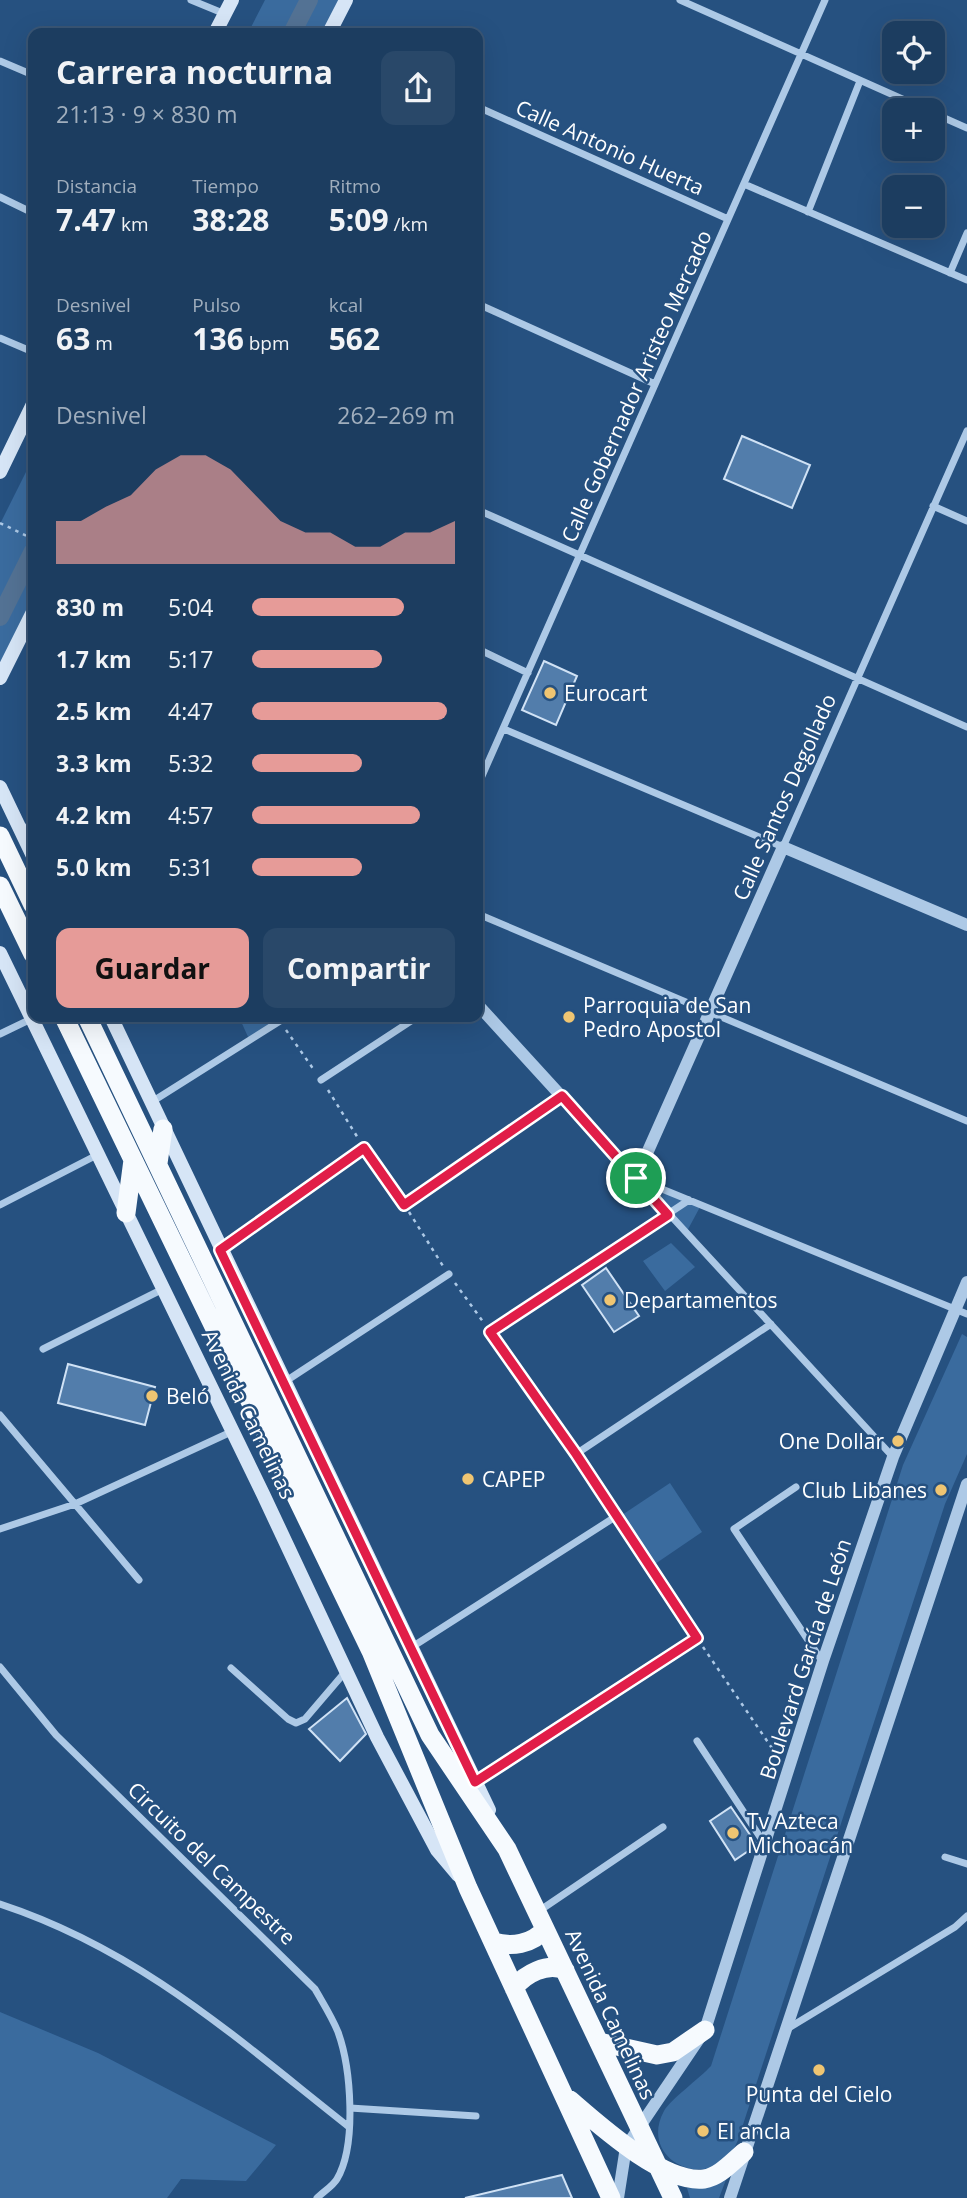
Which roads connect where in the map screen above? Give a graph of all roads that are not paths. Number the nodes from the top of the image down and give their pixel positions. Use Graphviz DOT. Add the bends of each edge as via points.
graph roads {
  1 [pos="191,0"];
  2 [pos="232,0"];
  3 [pos="346,0"];
  4 [pos="680,0"];
  5 [pos="825,0"];
  6 [pos="225,14"];
  7 [pos="218,28"];
  8 [pos="332,28"];
  9 [pos="801,55"];
  10 [pos="0,61"];
  11 [pos="28,73"];
  12 [pos="860,81"];
  13 [pos="899,98"];
  14 [pos="483,109"];
  15 [pos="945,118"];
  16 [pos="967,128"];
  17 [pos="744,184"];
  18 [pos="0,197"];
  19 [pos="28,211"];
  20 [pos="808,212"];
  21 [pos="728,219"];
  22 [pos="967,233"];
  23 [pos="950,273"];
  24 [pos="967,280"];
  25 [pos="483,306"];
  26 [pos="0,338"];
  27 [pos="28,350"];
  28 [pos="655,384"];
  29 [pos="28,414"];
  30 [pos="967,431"];
  31 [pos="0,472"];
  32 [pos="933,506"];
  33 [pos="483,512"];
  34 [pos="967,522"];
  35 [pos="579,557"];
  36 [pos="28,622"];
  37 [pos="483,651"];
  38 [pos="528,673"];
  39 [pos="858,677"];
  40 [pos="0,678"];
  41 [pos="967,727"];
  42 [pos="504,729"];
  43 [pos="483,773"];
  44 [pos="0,787"];
  45 [pos="27,827"];
  46 [pos="0,836"];
  47 [pos="783,847"];
  48 [pos="0,886"];
  49 [pos="28,895"];
  50 [pos="483,916"];
  51 [pos="967,925"];
  52 [pos="28,944"];
  53 [pos="0,953"];
  54 [pos="483,1010"];
  55 [pos="710,1011"];
  56 [pos="28,1013"];
  57 [pos="28,1020"];
  58 [pos="32,1022"];
  59 [pos="66,1022"];
  60 [pos="90,1022"];
  61 [pos="113,1022"];
  62 [pos="278,1022"];
  63 [pos="409,1022"];
  64 [pos="0,1034"];
  65 [pos="321,1080"];
  66 [pos="562,1096"];
  67 [pos="150,1103"];
  68 [pos="967,1121"];
  69 [pos="163,1129"];
  70 [pos="364,1148"];
  71 [pos="97,1155"];
  72 [pos="133,1159"];
  73 [pos="158,1163"];
  74 [pos="636,1178"];
  75 [pos="689,1200"];
  76 [pos="0,1205"];
  77 [pos="404,1205"];
  78 [pos="126,1213"];
  79 [pos="668,1215"];
  80 [pos="220,1250"];
  81 [pos="449,1274"];
  82 [pos="967,1282"];
  83 [pos="163,1289"];
  84 [pos="961,1311"];
  85 [pos="771,1324"];
  86 [pos="490,1332"];
  87 [pos="43,1349"];
  88 [pos="286,1381"];
  89 [pos="0,1415"];
  90 [pos="231,1432"];
  91 [pos="576,1454"];
  92 [pos="893,1457"];
  93 [pos="796,1487"];
  94 [pos="965,1493"];
  95 [pos="75,1504"];
  96 [pos="615,1517"];
  97 [pos="0,1529"];
  98 [pos="139,1580"];
  99 [pos="697,1638"];
  100 [pos="412,1647"];
  101 [pos="822,1661"];
  102 [pos="0,1667"];
  103 [pos="231,1668"];
  104 [pos="346,1670"];
  105 [pos="697,1741"];
  106 [pos="475,1782"];
  107 [pos="663,1827"];
  108 [pos="764,1844"];
  109 [pos="507,1849"];
  110 [pos="945,1857"];
  111 [pos="967,1864"];
  112 [pos="468,1888"];
  113 [pos="0,1905"];
  114 [pos="967,1916"];
  115 [pos="541,1921"];
  116 [pos="493,1942"];
  117 [pos="565,1970"];
  118 [pos="514,1988"];
  119 [pos="705,2030"];
  120 [pos="783,2031"];
  121 [pos="599,2042"];
  122 [pos="566,2097"];
  123 [pos="350,2108"];
  124 [pos="475,2116"];
  125 [pos="639,2126"];
  126 [pos="349,2127"];
  127 [pos="626,2147"];
  128 [pos="744,2152"];
  129 [pos="657,2164"];
  130 [pos="317,2198"];
  131 [pos="611,2198"];
  132 [pos="618,2198"];
  133 [pos="673,2198"];
  134 [pos="730,2198"];
  1 -- 6 [label="street"];
  2 -- 6 [label="main road"];
  3 -- 8 [label="main road"];
  4 -- 9 [label="street"];
  5 -- 9 [label="street, Calle Gobernador Aristeo Mercado"];
  6 -- 7 [label="main road"];
  9 -- 12 [label="street"];
  9 -- 17 [label="street, Calle Gobernador Aristeo Mercado"];
  10 -- 11 [label="street"];
  12 -- 13 [label="street"];
  12 -- 20 [label="street"];
  14 -- 21 [label="street, Calle Antonio Huerta"];
  15 -- 16 [label="street"];
  17 -- 20 [label="street"];
  17 -- 21 [label="street, Calle Gobernador Aristeo Mercado"];
  18 -- 19 [label="street"];
  20 -- 23 [label="street"];
  21 -- 28 [label="street, Calle Gobernador Aristeo Mercado"];
  22 -- 23 [label="street"];
  23 -- 24 [label="street"];
  25 -- 28 [label="street"];
  26 -- 27 [label="street"];
  28 -- 35 [label="street, Calle Gobernador Aristeo Mercado"];
  29 -- 31 [label="main road"];
  30 -- 32 [label="street, Calle Santos Degollado"];
  32 -- 34 [label="street"];
  32 -- 39 [label="street, Calle Santos Degollado"];
  33 -- 35 [label="street"];
  35 -- 38 [label="street, Calle Gobernador Aristeo Mercado"];
  35 -- 39 [label="street"];
  36 -- 40 [label="main road"];
  37 -- 38 [label="street"];
  38 -- 42 [label="street, Calle Gobernador Aristeo Mercado"];
  39 -- 41 [label="street"];
  39 -- 47 [label="street, Calle Santos Degollado"];
  42 -- 43 [label="street, Calle Gobernador Aristeo Mercado"];
  42 -- 47 [label="street"];
  44 -- 45 [label="main road"];
  46 -- 49 [label="highway"];
  47 -- 51 [label="street"];
  47 -- 55 [label="street, Calle Santos Degollado"];
  48 -- 52 [label="highway"];
  50 -- 55 [label="street"];
  53 -- 56 [label="main road, Avenida Camelinas"];
  54 -- 66 [label="street"];
  55 -- 68 [label="street"];
  55 -- 74 [label="street, Calle Santos Degollado"];
  57 -- 64 [label="street"];
  58 -- 71 [label="main road, Avenida Camelinas"];
  59 -- 72 [label="highway, Avenida Camelinas"];
  60 -- 73 [label="highway, Avenida Camelinas"];
  61 -- 67 [label="main road, Avenida Camelinas"];
  62 -- 67 [label="street"];
  63 -- 65 [label="street"];
  66 -- 74 [label="street"];
  66 -- 77 [label="street"];
  67 -- 69 [label="main road, Avenida Camelinas"];
  69 -- 73 [label="highway"];
  69 -- 80 [label="main road, Avenida Camelinas"];
  70 -- 80 [label="street"];
  71 -- 76 [label="street"];
  71 -- 78 [label="main road, Avenida Camelinas"];
  72 -- 78 [label="highway"];
  72 -- 112 [label="highway, Avenida Camelinas" via="371,1651"];
  73 -- 109 [label="highway, Avenida Camelinas" via="430,1735"];
  74 -- 75 [label="street"];
  74 -- 79 [label="street"];
  75 -- 79 [label="street"];
  75 -- 84 [label="street"];
  78 -- 83 [label="main road, Avenida Camelinas"];
  79 -- 85 [label="street"];
  79 -- 86 [label="street"];
  80 -- 88 [label="main road, Avenida Camelinas"];
  81 -- 88 [label="street"];
  82 -- 84 [label="street, Boulevard García de León"];
  83 -- 87 [label="street"];
  83 -- 90 [label="main road, Avenida Camelinas"];
  84 -- 92 [label="street, Boulevard García de León"];
  85 -- 91 [label="street"];
  85 -- 92 [label="street"];
  88 -- 100 [label="main road, Avenida Camelinas"];
  89 -- 95 [label="street"];
  90 -- 95 [label="street"];
  90 -- 104 [label="main road, Avenida Camelinas"];
  92 -- 101 [label="street, Boulevard García de León"];
  93 -- 101 [label="street" via="734,1529"];
  94 -- 120 [label="street"];
  95 -- 97 [label="street"];
  95 -- 98 [label="street"];
  96 -- 100 [label="street"];
  99 -- 106 [label="street"];
  100 -- 106 [label="main road, Avenida Camelinas"];
  101 -- 108 [label="street, Boulevard García de León"];
  102 -- 123 [label="street, Circuito del Campestre" via="56,1735 315,1989 338,2031 348,2069"];
  103 -- 104 [label="street" via="296,1723 305,1719"];
  104 -- 112 [label="main road, Avenida Camelinas" via="437,1850"];
  105 -- 108 [label="street"];
  106 -- 109 [label="main road, Avenida Camelinas"];
  107 -- 115 [label="street"];
  108 -- 119 [label="street, Boulevard García de León"];
  109 -- 115 [label="highway, Avenida Camelinas"];
  110 -- 111 [label="street"];
  112 -- 116 [label="highway, Avenida Camelinas"];
  113 -- 126 [label="street" via="103,1946 168,1985"];
  114 -- 120 [label="street"];
  115 -- 116 [label="highway" via="531,1940 511,1947"];
  115 -- 117 [label="highway, Avenida Camelinas"];
  116 -- 118 [label="highway, Avenida Camelinas"];
  117 -- 118 [label="highway" via="529,1973"];
  117 -- 121 [label="highway, Avenida Camelinas"];
  118 -- 122 [label="highway, Avenida Camelinas"];
  119 -- 121 [label="highway" via="673,2052 657,2054"];
  119 -- 125 [label="street, Boulevard García de León"];
  120 -- 128 [label="street"];
  121 -- 125 [label="highway, Avenida Camelinas"];
  122 -- 127 [label="highway"];
  122 -- 131 [label="highway, Avenida Camelinas"];
  123 -- 124 [label="street"];
  123 -- 126 [label="street, Circuito del Campestre"];
  125 -- 127 [label="street, Boulevard García de León"];
  125 -- 129 [label="highway, Avenida Camelinas"];
  126 -- 130 [label="street, Circuito del Campestre" via="337,2180"];
  127 -- 129 [label="highway"];
  127 -- 132 [label="street, Boulevard García de León"];
  128 -- 129 [label="highway" via="705,2179 690,2178"];
  128 -- 134 [label="street"];
  129 -- 133 [label="highway, Avenida Camelinas"];
}
